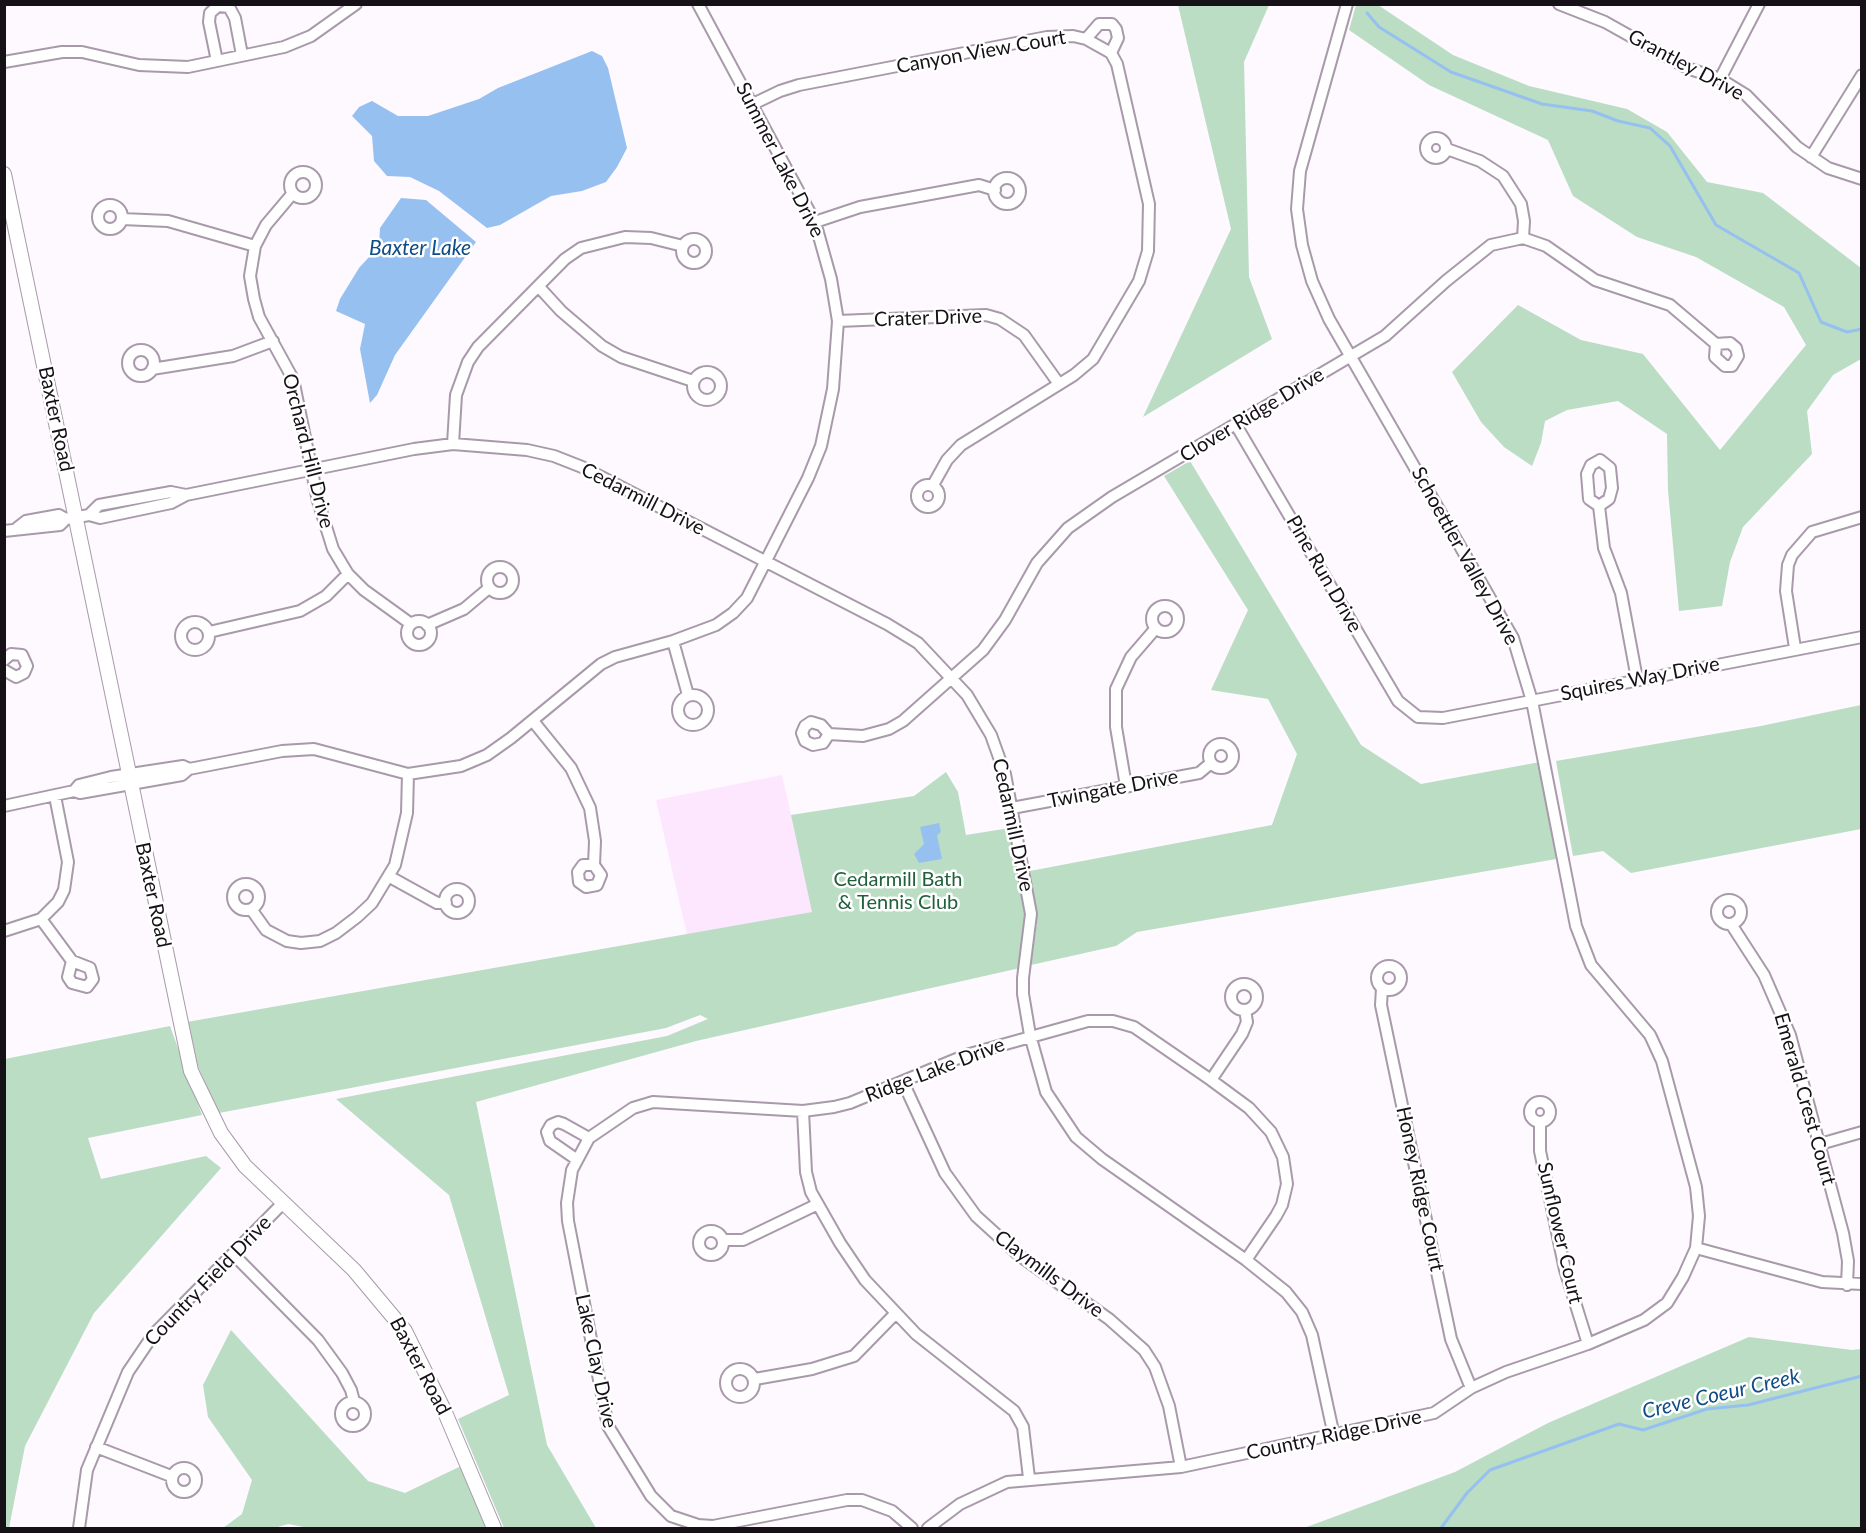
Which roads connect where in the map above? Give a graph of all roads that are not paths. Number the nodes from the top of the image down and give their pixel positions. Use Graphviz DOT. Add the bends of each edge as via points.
graph roads {
  1 [pos="356,4"];
  2 [pos="699,4"];
  3 [pos="1347,4"];
  4 [pos="1559,4"];
  5 [pos="1759,4"];
  6 [pos="1086,39"];
  7 [pos="1111,53"];
  8 [pos="242,55"];
  9 [pos="217,61"];
  10 [pos="4,62"];
  11 [pos="1862,75"];
  12 [pos="1720,79"];
  13 [pos="753,104"];
  14 [pos="1446,149"];
  15 [pos="1811,157"];
  16 [pos="4,174"];
  17 [pos="1862,179"];
  18 [pos="995,190"];
  19 [pos="293,193"];
  20 [pos="122,219"];
  21 [pos="814,222"];
  22 [pos="1523,238"];
  23 [pos="255,246"];
  24 [pos="683,246"];
  25 [pos="539,287"];
  26 [pos="838,321"];
  27 [pos="273,341"];
  28 [pos="1716,344"];
  29 [pos="1351,357"];
  30 [pos="152,369"];
  31 [pos="693,381"];
  32 [pos="1059,384"];
  33 [pos="1236,425"];
  34 [pos="453,444"];
  35 [pos="312,471"];
  36 [pos="933,485"];
  37 [pos="1599,506"];
  38 [pos="1862,517"];
  39 [pos="78,518"];
  40 [pos="4,531"];
  41 [pos="766,561"];
  42 [pos="348,574"];
  43 [pos="489,588"];
  44 [pos="411,624"];
  45 [pos="427,624"];
  46 [pos="1156,628"];
  47 [pos="209,633"];
  48 [pos="1862,637"];
  49 [pos="673,641"];
  50 [pos="1795,648"];
  51 [pos="4,660"];
  52 [pos="6,674"];
  53 [pos="953,679"];
  54 [pos="1637,679"];
  55 [pos="688,695"];
  56 [pos="1532,701"];
  57 [pos="1418,717"];
  58 [pos="533,721"];
  59 [pos="829,734"];
  60 [pos="1211,763"];
  61 [pos="408,774"];
  62 [pos="128,779"];
  63 [pos="1126,786"];
  64 [pos="54,796"];
  65 [pos="4,806"];
  66 [pos="1012,807"];
  67 [pos="594,865"];
  68 [pos="390,877"];
  69 [pos="446,903"];
  70 [pos="251,909"];
  71 [pos="41,920"];
  72 [pos="1731,924"];
  73 [pos="4,931"];
  74 [pos="72,961"];
  75 [pos="1382,988"];
  76 [pos="1245,1010"];
  77 [pos="1030,1035"];
  78 [pos="1211,1080"];
  79 [pos="903,1082"];
  80 [pos="803,1112"];
  81 [pos="1540,1122"];
  82 [pos="1862,1132"];
  83 [pos="590,1138"];
  84 [pos="1820,1144"];
  85 [pos="579,1155"];
  86 [pos="282,1204"];
  87 [pos="818,1204"];
  88 [pos="723,1240"];
  89 [pos="1696,1248"];
  90 [pos="234,1255"];
  91 [pos="1246,1260"];
  92 [pos="1862,1284"];
  93 [pos="1847,1285"];
  94 [pos="895,1314"];
  95 [pos="1588,1344"];
  96 [pos="755,1379"];
  97 [pos="1471,1388"];
  98 [pos="354,1401"];
  99 [pos="1334,1436"];
  100 [pos="96,1447"];
  101 [pos="1181,1467"];
  102 [pos="171,1476"];
  103 [pos="1029,1478"];
  104 [pos="79,1528"];
  105 [pos="494,1528"];
  106 [pos="912,1528"];
  107 [pos="928,1528"];
  1 -- 8 [label="street" via="311,36 284,47"];
  2 -- 13 [label="street, Summer Lake Drive"];
  3 -- 29 [label="street, Schoettler Valley Drive" via="1305,153 1297,209 1312,281"];
  4 -- 12 [label="street, Grantley Drive" via="1605,22 1687,68"];
  5 -- 12 [label="street"];
  6 -- 7 [label="street, Canyon View Court"];
  6 -- 7 [label="street" via="1099,24 1112,24 1118,38"];
  6 -- 13 [label="street, Canyon View Court" via="1073,36 1025,41 799,86"];
  7 -- 32 [label="street" via="1122,82 1149,204 1148,252 1131,298 1093,359"];
  8 -- 9 [label="street"];
  8 -- 9 [label="street" via="235,18 229,7 218,6 210,13 209,22"];
  9 -- 10 [label="street" via="188,67 155,67 82,52 62,52"];
  11 -- 15 [label="street"];
  12 -- 15 [label="street, Grantley Drive" via="1746,95 1780,132"];
  13 -- 21 [label="street, Summer Lake Drive"];
  14 -- 22 [label="street" via="1480,160 1503,176 1521,204"];
  15 -- 17 [label="street, Grantley Drive" via="1828,168"];
  16 -- 39 [label="main road, Baxter Road"];
  18 -- 21 [label="street" via="979,185 860,207"];
  19 -- 23 [label="street, Orchard Hill Drive" via="266,225"];
  20 -- 23 [label="street" via="168,220"];
  21 -- 26 [label="street, Summer Lake Drive" via="831,279"];
  22 -- 28 [label="street" via="1546,246 1595,280 1670,305"];
  22 -- 29 [label="street, Clover Ridge Drive" via="1491,245 1385,336"];
  23 -- 27 [label="street, Orchard Hill Drive" via="251,287 259,317"];
  24 -- 25 [label="street" via="637,237 594,243 565,259"];
  25 -- 31 [label="street" via="602,346 621,357"];
  25 -- 34 [label="street" via="478,347 463,371 455,407"];
  26 -- 32 [label="street, Crater Drive" via="986,315 1024,335"];
  26 -- 41 [label="street, Summer Lake Drive" via="833,389 820,446"];
  27 -- 30 [label="street" via="233,356"];
  27 -- 35 [label="street, Orchard Hill Drive" via="293,379"];
  29 -- 33 [label="street, Clover Ridge Drive"];
  29 -- 56 [label="street, Schoettler Valley Drive" via="1499,610 1524,669"];
  32 -- 36 [label="street" via="961,445"];
  33 -- 53 [label="street, Clover Ridge Drive" via="1112,497 1068,528 1037,563 994,637"];
  33 -- 57 [label="street, Pine Run Drive" via="1398,701"];
  34 -- 35 [label="street, Cedarmill Drive"];
  34 -- 41 [label="street, Cedarmill Drive" via="554,456"];
  35 -- 39 [label="street, Cedarmill Drive" via="186,495 100,518"];
  35 -- 42 [label="street, Orchard Hill Drive" via="326,530"];
  37 -- 54 [label="street" via="1604,548 1621,593"];
  38 -- 50 [label="street" via="1812,532 1792,555 1786,591"];
  39 -- 40 [label="street, Cedarmill Drive" via="60,525"];
  39 -- 62 [label="main road, Baxter Road"];
  41 -- 49 [label="street, Summer Lake Drive" via="747,598 733,613 716,625"];
  41 -- 53 [label="street, Cedarmill Drive" via="918,643"];
  42 -- 44 [label="street, Orchard Hill Drive"];
  42 -- 47 [label="street" via="326,596 300,611"];
  43 -- 45 [label="street" via="464,609"];
  44 -- 45 [label="street"];
  44 -- 45 [label="street" via="407,636 418,645 426,643 430,636"];
  46 -- 63 [label="street" via="1131,657 1116,689 1116,727"];
  48 -- 50 [label="street, Squires Way Drive"];
  49 -- 55 [label="street"];
  49 -- 58 [label="street, Summer Lake Drive" via="601,664"];
  50 -- 54 [label="street, Squires Way Drive"];
  51 -- 52 [label="street" via="15,654 22,655 27,662 20,676"];
  53 -- 59 [label="street, Clover Ridge Drive" via="889,729 863,736"];
  53 -- 66 [label="street, Cedarmill Drive" via="991,735"];
  54 -- 56 [label="street, Squires Way Drive"];
  56 -- 57 [label="street, Squires Way Drive" via="1443,718"];
  56 -- 89 [label="street, Schoettler Valley Drive" via="1576,926 1591,965 1650,1035 1662,1061 1696,1187"];
  58 -- 61 [label="street, Summer Lake Drive" via="478,759 441,771"];
  58 -- 67 [label="street" via="582,788 593,823"];
  60 -- 63 [label="street, Twingate Drive" via="1199,773"];
  61 -- 62 [label="street" via="314,749 282,751 189,770 183,775"];
  61 -- 68 [label="street" via="403,838"];
  62 -- 64 [label="street" via="80,794 74,791"];
  62 -- 86 [label="main road, Baxter Road" via="191,1071 232,1150"];
  63 -- 66 [label="street, Twingate Drive"];
  64 -- 65 [label="street"];
  64 -- 71 [label="street" via="68,862 67,876 58,902"];
  66 -- 77 [label="street, Cedarmill Drive" via="1031,914 1023,978"];
  68 -- 69 [label="street" via="437,903"];
  68 -- 70 [label="street" via="357,917 320,941 287,941 266,930"];
  71 -- 73 [label="street"];
  71 -- 74 [label="street"];
  72 -- 84 [label="street, Emerald Crest Court" via="1764,975 1781,1011"];
  75 -- 97 [label="street, Honey Ridge Court" via="1381,1005 1451,1339"];
  76 -- 78 [label="street" via="1247,1022 1242,1034"];
  77 -- 78 [label="street, Ridge Lake Drive" via="1088,1021 1113,1021 1134,1027"];
  77 -- 79 [label="street, Ridge Lake Drive" via="966,1055"];
  77 -- 91 [label="street, Cedarmill Drive" via="1046,1092 1076,1137"];
  78 -- 91 [label="street, Ridge Lake Drive" via="1262,1119 1278,1146 1286,1172 1282,1205"];
  79 -- 80 [label="street, Ridge Lake Drive" via="850,1103"];
  79 -- 101 [label="street, Claymills Drive" via="945,1173 976,1216 1020,1256 1109,1318 1144,1350 1155,1367 1169,1406"];
  80 -- 83 [label="street, Ridge Lake Drive" via="653,1102 633,1108"];
  80 -- 87 [label="street" via="806,1172"];
  81 -- 95 [label="street, Sunflower Court" via="1540,1151 1565,1269"];
  82 -- 84 [label="street"];
  83 -- 85 [label="street, Ridge Lake Drive"];
  83 -- 85 [label="street" via="558,1122 550,1125 550,1141"];
  84 -- 93 [label="street, Emerald Crest Court" via="1843,1233"];
  85 -- 106 [label="street, Lake Clay Drive" via="569,1185 568,1221 608,1426 661,1507 684,1522 712,1526 862,1500 892,1511"];
  86 -- 90 [label="street, Country Field Drive"];
  86 -- 105 [label="main road, Baxter Road" via="354,1270 405,1331 444,1410"];
  87 -- 88 [label="street" via="743,1240"];
  87 -- 94 [label="street" via="865,1280"];
  89 -- 93 [label="street" via="1822,1282"];
  89 -- 95 [label="street, Country Ridge Drive" via="1666,1303 1644,1320"];
  90 -- 98 [label="street" via="318,1340 342,1373"];
  90 -- 100 [label="street, Country Field Drive" via="153,1335 120,1386"];
  91 -- 99 [label="street, Cedarmill Drive" via="1286,1292 1302,1312 1312,1335"];
  92 -- 93 [label="street"];
  94 -- 96 [label="street" via="854,1356 812,1369"];
  94 -- 103 [label="street" via="1014,1411 1023,1427"];
  95 -- 97 [label="street, Country Ridge Drive"];
  97 -- 99 [label="street, Country Ridge Drive" via="1434,1413"];
  99 -- 101 [label="street, Country Ridge Drive"];
  100 -- 102 [label="street"];
  100 -- 104 [label="street, Country Field Drive" via="87,1470"];
  101 -- 103 [label="street, Country Ridge Drive"];
  103 -- 107 [label="street, Country Ridge Drive" via="979,1494"];
}
